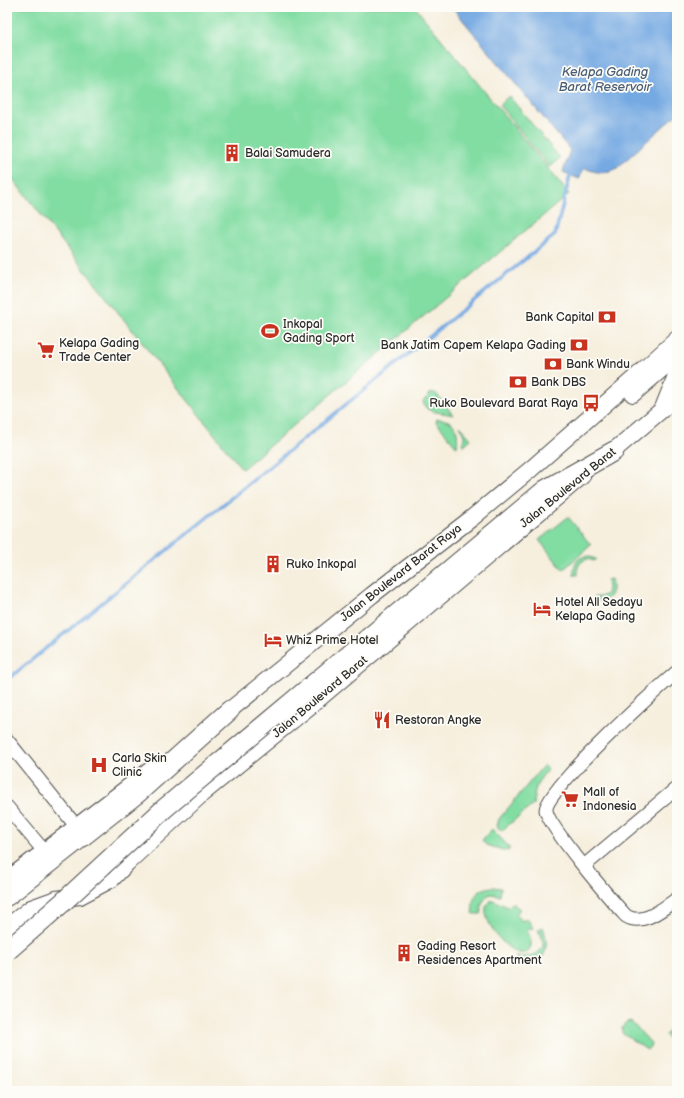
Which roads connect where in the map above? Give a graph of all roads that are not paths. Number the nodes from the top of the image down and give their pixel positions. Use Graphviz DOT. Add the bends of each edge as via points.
graph roads {
  1 [pos="677,339"];
  2 [pos="677,356"];
  3 [pos="677,373"];
  4 [pos="677,397"];
  5 [pos="662,410"];
  6 [pos="554,449"];
  7 [pos="614,451"];
  8 [pos="677,672"];
  9 [pos="230,710"];
  10 [pos="7,740"];
  11 [pos="677,788"];
  12 [pos="7,807"];
  13 [pos="76,826"];
  14 [pos="44,851"];
  15 [pos="584,866"];
  16 [pos="7,880"];
  17 [pos="7,896"];
  18 [pos="677,899"];
  19 [pos="7,927"];
  20 [pos="7,951"];
  1 -- 6 [label="main road"];
  2 -- 6 [label="main road" via="586,434"];
  3 -- 5 [label="main road"];
  4 -- 5 [label="main road, Jalan Boulevard Barat"];
  5 -- 7 [label="main road, Jalan Boulevard Barat"];
  6 -- 9 [label="main road, Jalan Boulevard Barat Raya" via="472,518"];
  7 -- 19 [label="main road, Jalan Boulevard Barat" via="203,793 112,879 80,896 56,899 31,908"];
  7 -- 20 [label="highway, bridge" via="545,490 165,808"];
  8 -- 15 [label="street" via="588,756 547,804 546,810 551,823"];
  9 -- 13 [label="main road, Jalan Boulevard Barat Raya"];
  9 -- 17 [label="highway" via="139,792"];
  10 -- 13 [label="street"];
  11 -- 15 [label="street"];
  12 -- 14 [label="street"];
  13 -- 14 [label="main road, Jalan Boulevard Barat Raya"];
  14 -- 16 [label="main road, Jalan Boulevard Barat Raya"];
  15 -- 18 [label="street" via="632,920 647,918"];
}
